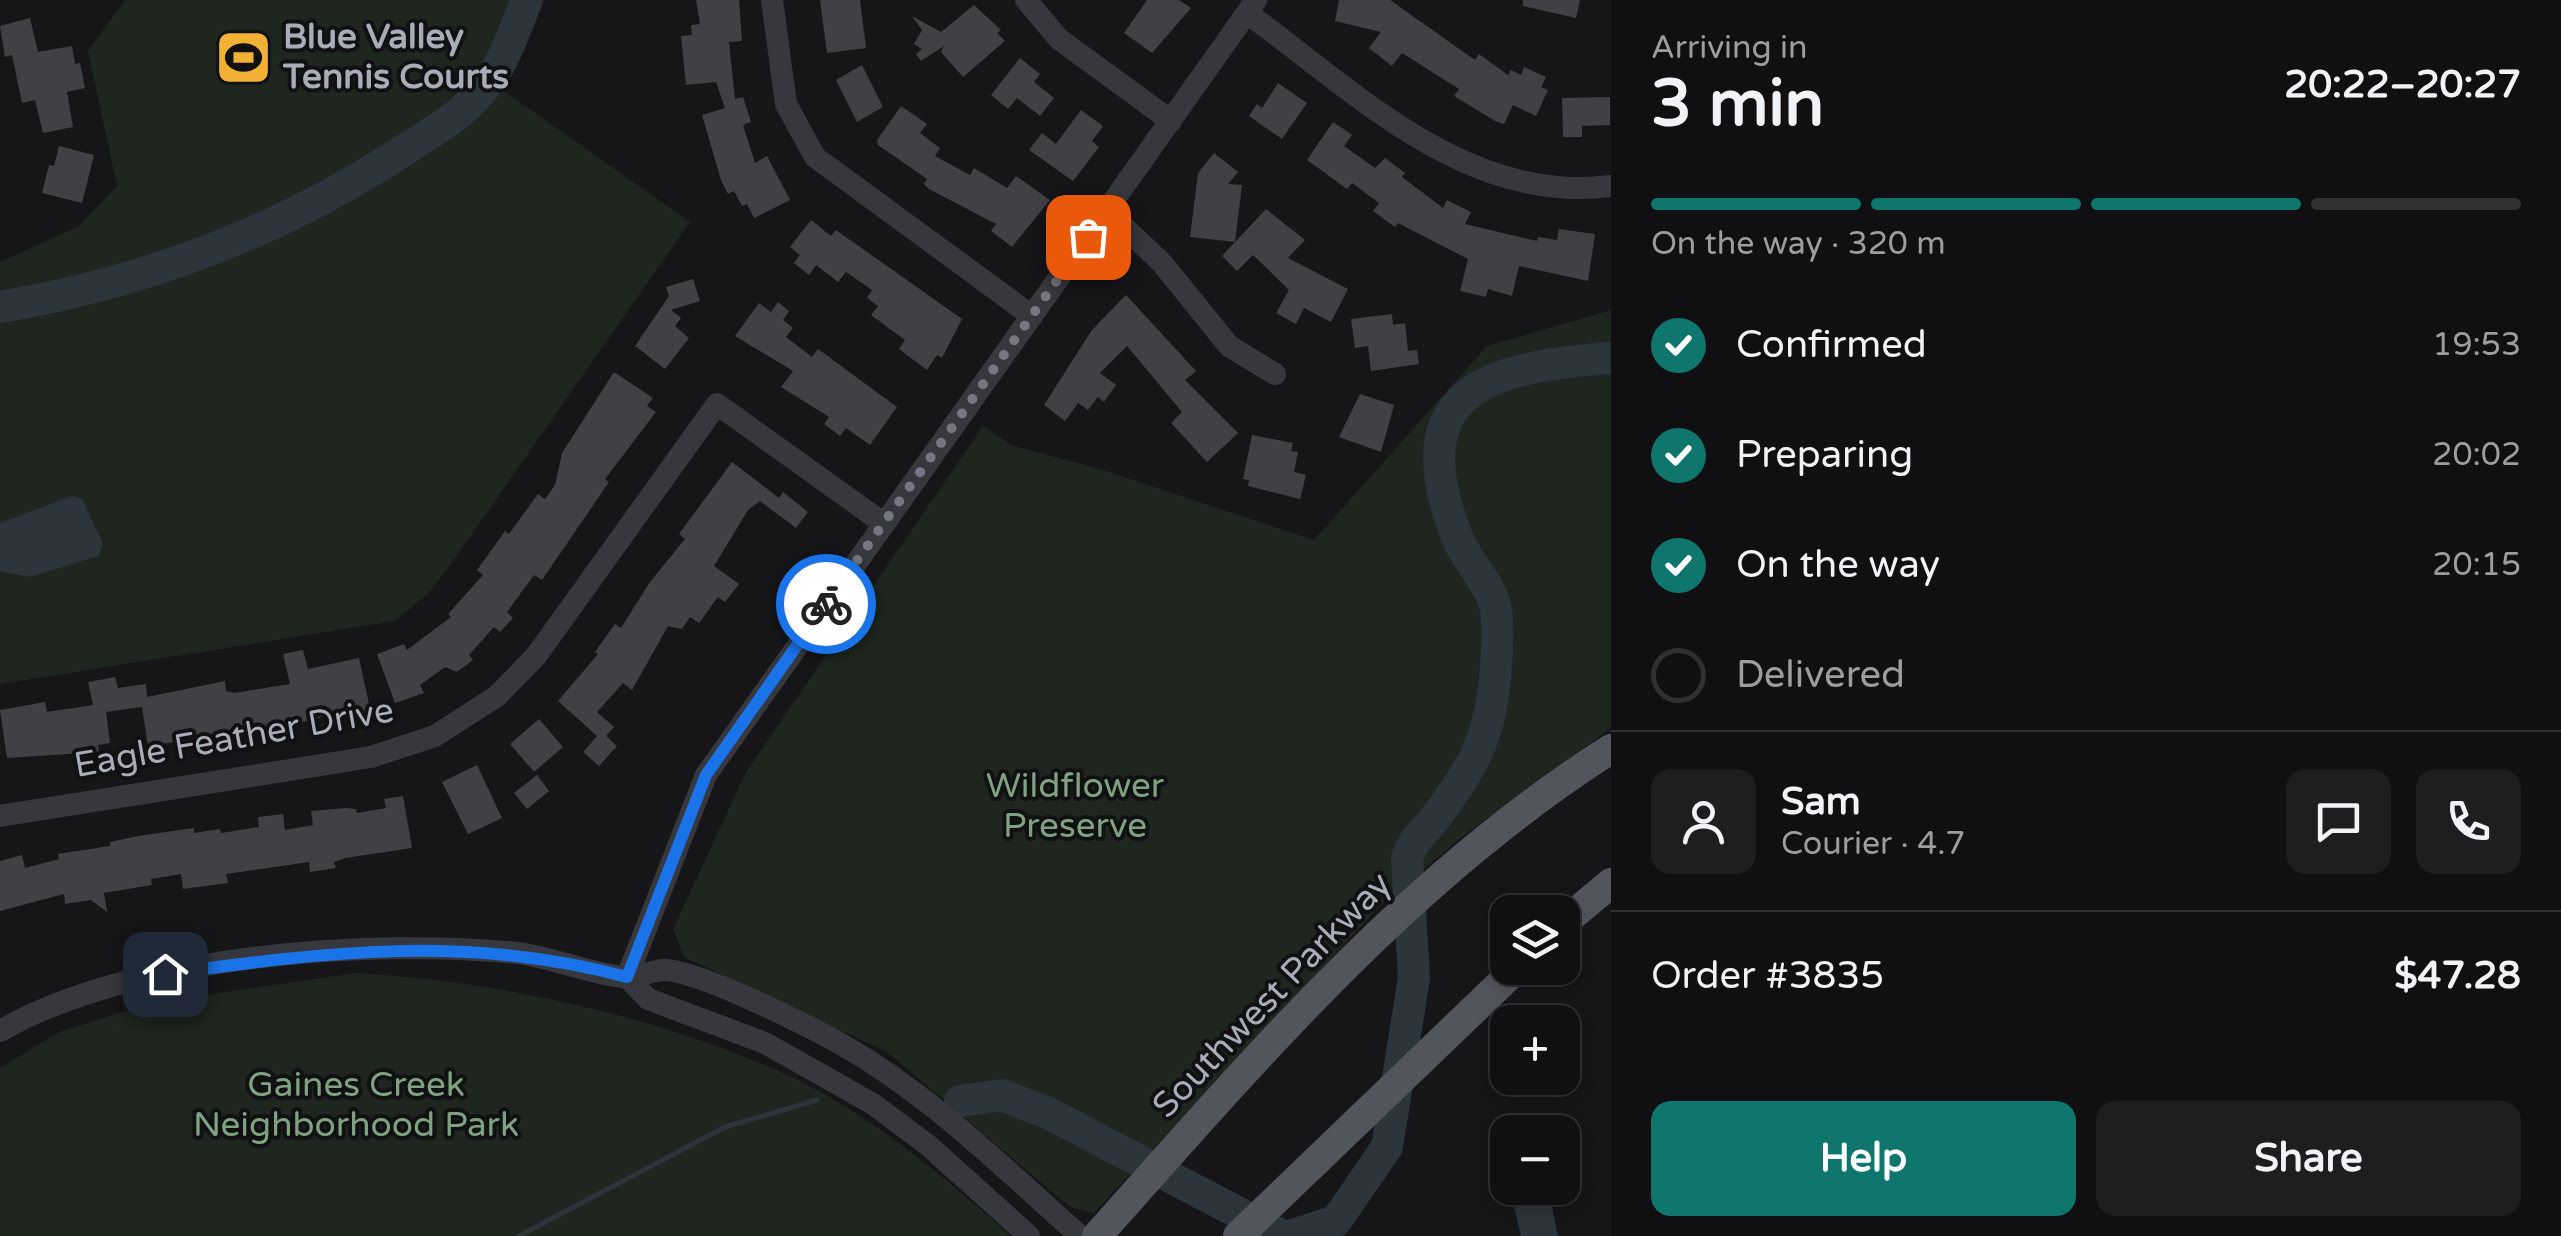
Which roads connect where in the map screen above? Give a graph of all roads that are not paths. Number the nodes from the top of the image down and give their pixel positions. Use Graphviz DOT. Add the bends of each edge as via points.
graph roads {
  1 [pos="772,0"];
  2 [pos="1026,0"];
  3 [pos="1252,7"];
  4 [pos="1170,122"];
  5 [pos="1611,186"];
  6 [pos="1106,210"];
  7 [pos="1032,316"];
  8 [pos="1275,374"];
  9 [pos="883,523"];
  10 [pos="1611,749"];
  11 [pos="0,816"];
  12 [pos="1611,883"];
  13 [pos="1580,909"];
  14 [pos="627,977"];
  15 [pos="1499,985"];
  16 [pos="0,1030"];
  17 [pos="1030,1236"];
  18 [pos="1080,1236"];
  19 [pos="1097,1236"];
  20 [pos="1238,1236"];
  1 -- 7 [label="street" via="786,104 815,156"];
  2 -- 4 [label="street" via="1059,38"];
  3 -- 4 [label="street"];
  3 -- 5 [label="street" via="1418,136 1465,164 1541,188"];
  4 -- 6 [label="street"];
  6 -- 7 [label="street"];
  6 -- 8 [label="street" via="1162,263 1229,346"];
  7 -- 9 [label="street"];
  9 -- 11 [label="street, Eagle Feather Drive" via="717,404 536,656 497,696 435,736 371,757"];
  9 -- 14 [label="street" via="706,775"];
  10 -- 19 [label="main road, Southwest Parkway" via="1465,856 1394,918 1292,1018"];
  12 -- 13 [label="main road"];
  14 -- 16 [label="street" via="516,953 348,950 144,977 70,997"];
  14 -- 17 [label="street" via="648,999 765,1043 874,1104"];
  14 -- 18 [label="street" via="666,970 808,1026 956,1126"];
  15 -- 20 [label="main road"];
}
